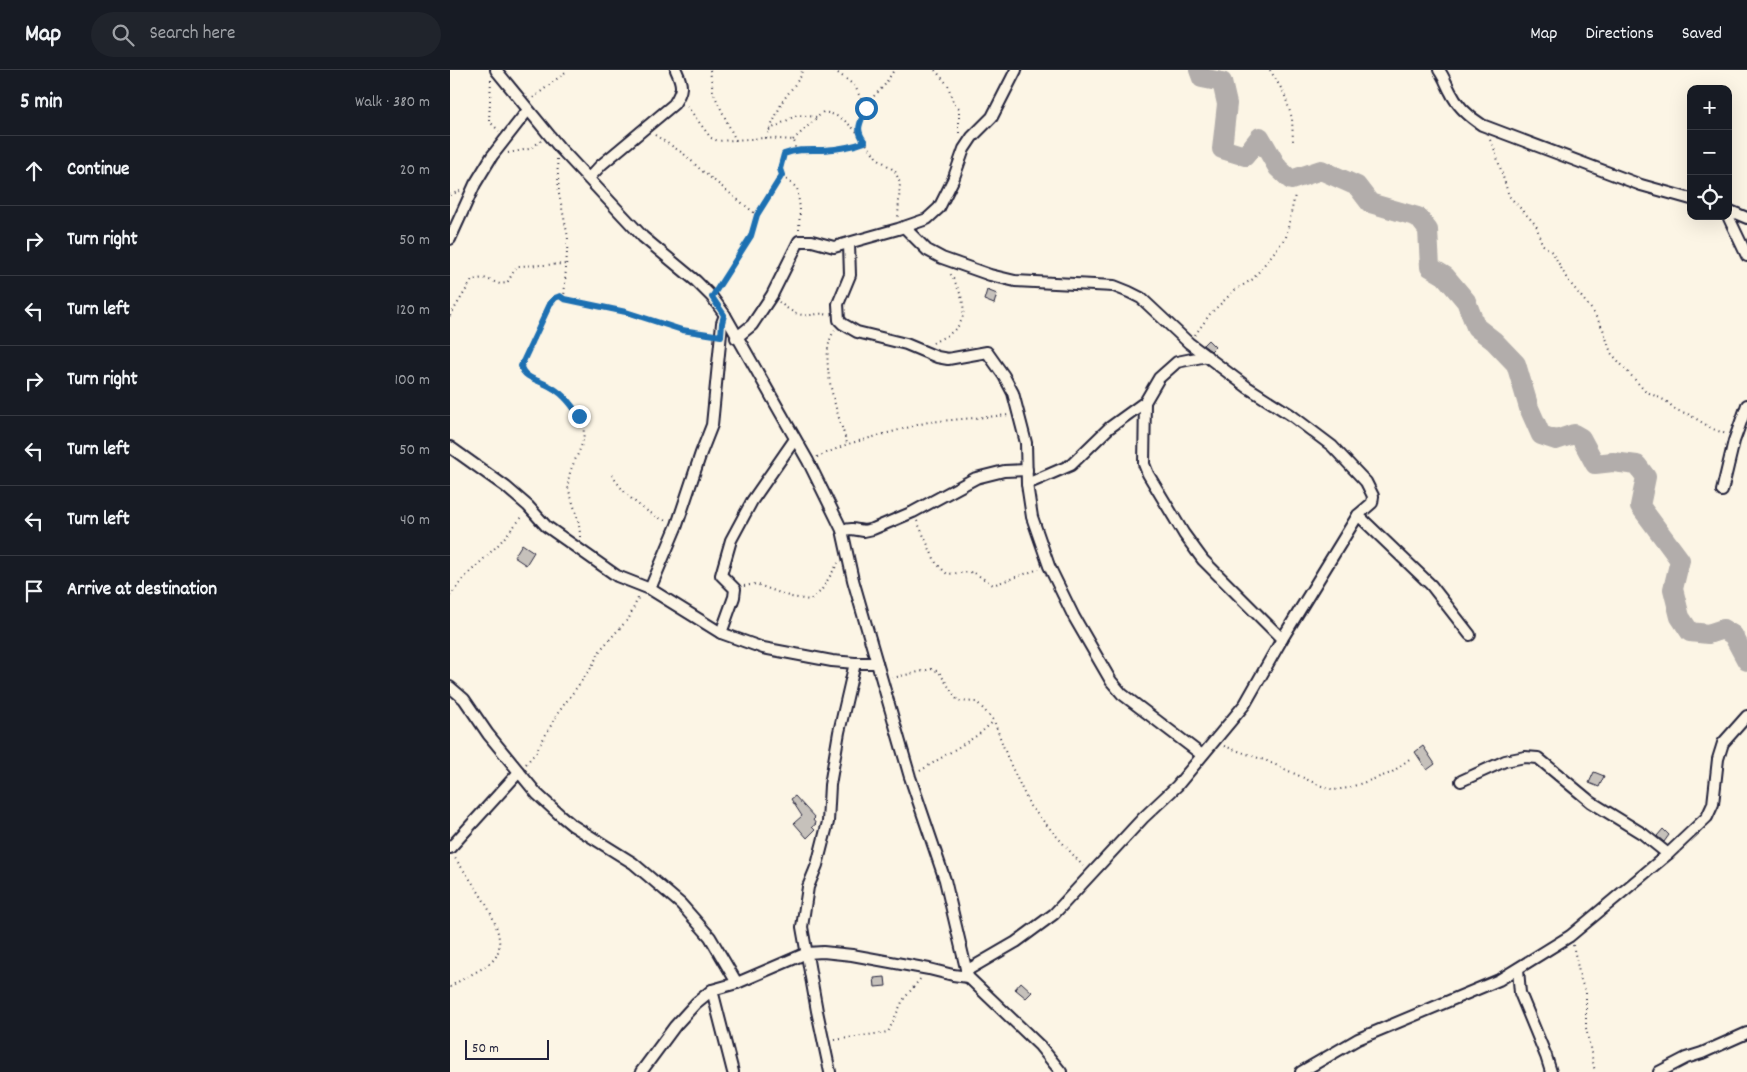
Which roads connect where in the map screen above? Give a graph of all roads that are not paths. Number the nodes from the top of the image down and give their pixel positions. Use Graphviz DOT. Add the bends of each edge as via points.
graph roads {
  1 [pos="676,70"];
  2 [pos="1016,70"];
  3 [pos="1439,70"];
  4 [pos="493,74"];
  5 [pos="526,108"];
  6 [pos="588,178"];
  7 [pos="1687,198"];
  8 [pos="1732,212"];
  9 [pos="1747,218"];
  10 [pos="1730,220"];
  11 [pos="901,228"];
  12 [pos="450,239"];
  13 [pos="849,244"];
  14 [pos="1747,256"];
  15 [pos="724,315"];
  16 [pos="736,338"];
  17 [pos="1207,356"];
  18 [pos="1145,402"];
  19 [pos="1747,405"];
  20 [pos="795,439"];
  21 [pos="450,447"];
  22 [pos="1027,470"];
  23 [pos="1027,484"];
  24 [pos="1722,491"];
  25 [pos="1358,515"];
  26 [pos="842,530"];
  27 [pos="647,588"];
  28 [pos="721,633"];
  29 [pos="1470,635"];
  30 [pos="1282,639"];
  31 [pos="855,663"];
  32 [pos="878,663"];
  33 [pos="451,689"];
  34 [pos="1747,716"];
  35 [pos="1202,755"];
  36 [pos="519,772"];
  37 [pos="1461,781"];
  38 [pos="450,848"];
  39 [pos="1668,854"];
  40 [pos="807,953"];
  41 [pos="1518,969"];
  42 [pos="967,974"];
  43 [pos="737,983"];
  44 [pos="712,990"];
  45 [pos="1747,1033"];
  46 [pos="1303,1071"];
  47 [pos="642,1072"];
  48 [pos="733,1072"];
  49 [pos="830,1072"];
  50 [pos="1061,1072"];
  51 [pos="1551,1072"];
  52 [pos="1659,1072"];
  1 -- 6 [label="street" via="682,87 674,104"];
  2 -- 11 [label="street" via="992,117 964,149 939,208 927,218"];
  3 -- 7 [label="street" via="1465,113 1482,125 1641,185"];
  4 -- 5 [label="street"];
  5 -- 6 [label="street"];
  5 -- 12 [label="street" via="475,184"];
  6 -- 15 [label="street" via="643,237 712,297"];
  8 -- 9 [label="street"];
  10 -- 14 [label="street"];
  11 -- 13 [label="street"];
  11 -- 17 [label="street" via="942,258 990,275 1015,281 1114,286 1129,292 1141,298"];
  13 -- 16 [label="street" via="834,247 799,241 772,295 752,325"];
  13 -- 22 [label="street" via="850,275 838,304 841,322 856,332 906,344 937,358 987,352 1013,394 1026,443"];
  15 -- 16 [label="street"];
  15 -- 27 [label="street" via="712,424 677,525"];
  16 -- 20 [label="street"];
  17 -- 18 [label="street" via="1177,362 1159,378"];
  17 -- 25 [label="street" via="1291,415 1352,465 1373,496 1372,503"];
  18 -- 23 [label="street" via="1109,428 1071,465"];
  18 -- 30 [label="street" via="1144,464 1148,474 1203,560"];
  19 -- 24 [label="street"];
  20 -- 26 [label="street"];
  20 -- 28 [label="street" via="752,501 731,540 721,575 735,589"];
  21 -- 27 [label="street" via="506,487 546,526 617,576"];
  22 -- 23 [label="street"];
  22 -- 26 [label="street" via="1004,471 976,478 873,529"];
  23 -- 35 [label="street" via="1032,517 1049,566 1111,681 1122,694"];
  25 -- 29 [label="street" via="1431,585"];
  25 -- 30 [label="street"];
  26 -- 32 [label="street"];
  27 -- 28 [label="street"];
  28 -- 31 [label="street" via="763,648"];
  30 -- 35 [label="street" via="1245,704"];
  31 -- 32 [label="street"];
  31 -- 40 [label="street" via="839,732 830,785 828,822 804,906 802,927"];
  32 -- 42 [label="street" via="910,777 944,880"];
  33 -- 36 [label="street" via="464,698"];
  34 -- 39 [label="street" via="1723,743 1713,804 1707,816"];
  35 -- 42 [label="street" via="1054,914"];
  36 -- 38 [label="street"];
  36 -- 43 [label="street" via="560,816 633,863 674,897 710,938"];
  37 -- 39 [label="street" via="1504,762 1525,757 1538,758 1591,802 1644,834"];
  39 -- 41 [label="street" via="1570,936"];
  40 -- 42 [label="street" via="835,952 953,975"];
  40 -- 43 [label="street"];
  40 -- 49 [label="street"];
  41 -- 46 [label="street" via="1465,995 1358,1039"];
  41 -- 51 [label="street" via="1520,993"];
  42 -- 50 [label="street" via="1040,1046"];
  43 -- 44 [label="street"];
  44 -- 47 [label="street" via="676,1026"];
  44 -- 48 [label="street"];
  45 -- 52 [label="street"];
}
